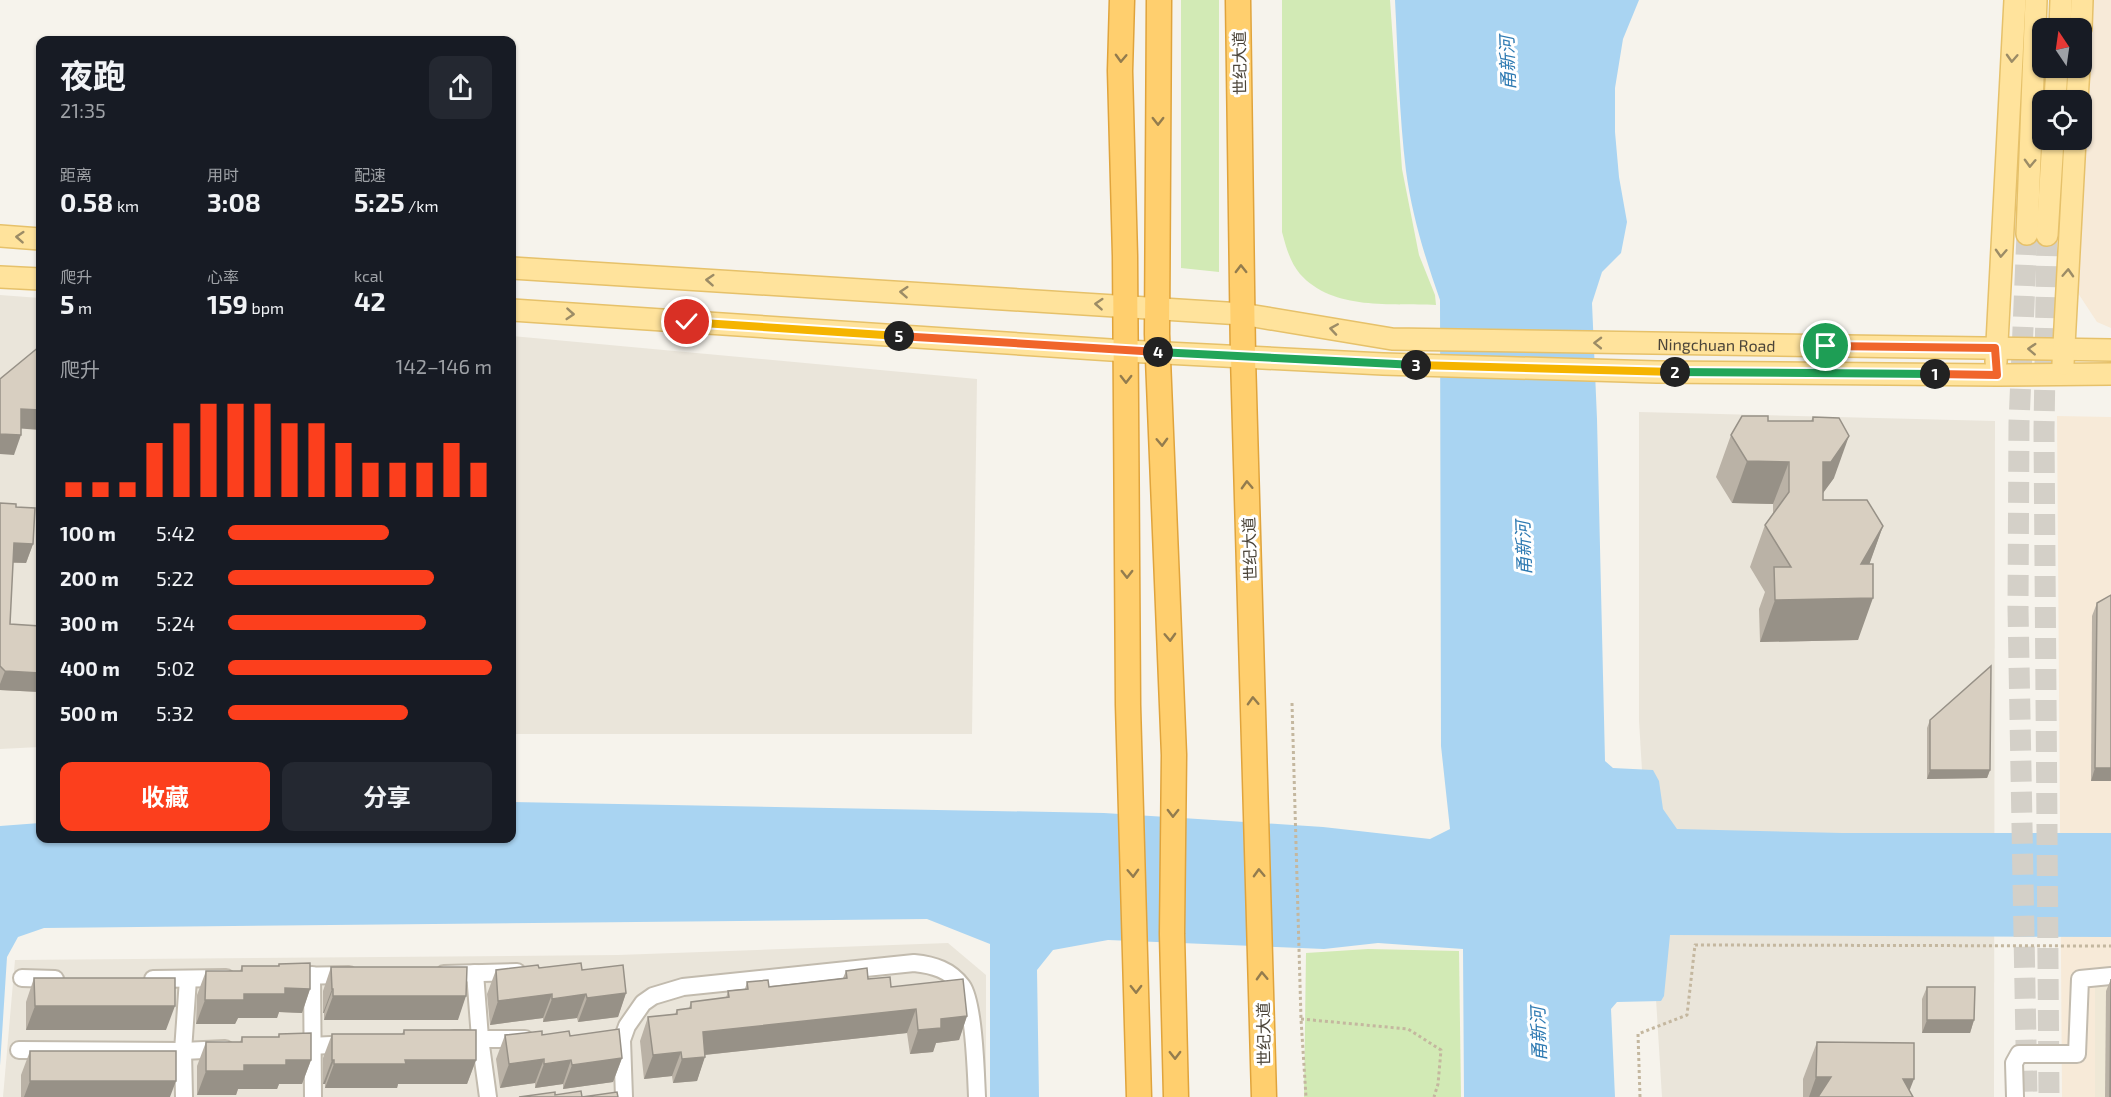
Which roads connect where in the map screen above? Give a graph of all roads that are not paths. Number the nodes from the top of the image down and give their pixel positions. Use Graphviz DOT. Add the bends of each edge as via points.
graph roads {
  1 [pos="1122,0"];
  2 [pos="1159,0"];
  3 [pos="1238,0"];
  4 [pos="2016,0"];
  5 [pos="2036,0"];
  6 [pos="2061,0"];
  7 [pos="2082,0"];
  8 [pos="2060,18"];
  9 [pos="2081,18"];
  10 [pos="2036,90"];
  11 [pos="2037,150"];
  12 [pos="2051,150"];
  13 [pos="2075,150"];
  14 [pos="0,236"];
  15 [pos="36,239"];
  16 [pos="516,268"];
  17 [pos="0,278"];
  18 [pos="36,279"];
  19 [pos="1125,306"];
  20 [pos="1157,308"];
  21 [pos="516,310"];
  22 [pos="1242,314"];
  23 [pos="1995,348"];
  24 [pos="2111,350"];
  25 [pos="1126,351"];
  26 [pos="2065,351"];
  27 [pos="1159,352"];
  28 [pos="1243,357"];
  29 [pos="2061,373"];
  30 [pos="2111,374"];
  31 [pos="1997,375"];
  32 [pos="530,972"];
  33 [pos="475,973"];
  34 [pos="428,974"];
  35 [pos="312,975"];
  36 [pos="370,975"];
  37 [pos="2111,976"];
  38 [pos="267,977"];
  39 [pos="22,978"];
  40 [pos="244,978"];
  41 [pos="69,979"];
  42 [pos="140,979"];
  43 [pos="188,979"];
  44 [pos="480,1038"];
  45 [pos="540,1039"];
  46 [pos="432,1040"];
  47 [pos="372,1043"];
  48 [pos="312,1046"];
  49 [pos="277,1047"];
  50 [pos="242,1049"];
  51 [pos="19,1050"];
  52 [pos="183,1051"];
  53 [pos="184,1097"];
  54 [pos="313,1097"];
  55 [pos="488,1097"];
  56 [pos="624,1097"];
  57 [pos="977,1097"];
  58 [pos="1139,1097"];
  59 [pos="1176,1097"];
  60 [pos="1264,1097"];
  61 [pos="2015,1097"];
  1 -- 19 [label="highway, one-way"];
  2 -- 20 [label="highway, one-way"];
  22 -- 3 [label="highway, 世纪大道, one-way"];
  4 -- 23 [label="main road, one-way"];
  5 -- 10 [label="main road, one-way"];
  6 -- 8 [label="main road"];
  7 -- 9 [label="main road"];
  11 -- 12 [label="main road, one-way" via="2037,235"];
  26 -- 13 [label="main road, one-way"];
  15 -- 14 [label="main road, one-way"];
  19 -- 16 [label="main road, Ningchuan Road, one-way"];
  17 -- 18 [label="main road"];
  19 -- 20 [label="main road, Ningchuan Road"];
  19 -- 25 [label="highway"];
  20 -- 22 [label="main road, Ningchuan Road"];
  20 -- 27 [label="highway"];
  21 -- 25 [label="main road, Ningchuan Road, one-way"];
  23 -- 22 [label="main road, Ningchuan Road, one-way" via="1392,339"];
  22 -- 28 [label="highway, 世纪大道"];
  26 -- 23 [label="main road, Ningchuan Road, one-way"];
  23 -- 31 [label="main road"];
  24 -- 26 [label="main road, Ningchuan Road"];
  25 -- 27 [label="main road, Ningchuan Road"];
  25 -- 58 [label="highway, one-way" via="1128,705"];
  26 -- 29 [label="main road"];
  27 -- 28 [label="main road, Ningchuan Road"];
  27 -- 59 [label="highway, one-way" via="1174,755 1172,934"];
  28 -- 31 [label="main road, Ningchuan Road" via="1657,372"];
  60 -- 28 [label="highway, 世纪大道, one-way"];
  29 -- 30 [label="main road, Ningchuan Road"];
  29 -- 31 [label="main road, Ningchuan Road"];
  32 -- 33 [label="lane"];
  33 -- 34 [label="lane"];
  33 -- 44 [label="lane"];
  35 -- 36 [label="lane"];
  35 -- 38 [label="lane"];
  35 -- 48 [label="lane"];
  37 -- 61 [label="lane" via="2080,979 2077,1054 2019,1054 2014,1064"];
  39 -- 41 [label="lane"];
  40 -- 43 [label="lane"];
  42 -- 43 [label="lane"];
  43 -- 52 [label="lane"];
  44 -- 45 [label="lane"];
  44 -- 46 [label="lane"];
  44 -- 55 [label="lane"];
  47 -- 48 [label="lane"];
  48 -- 49 [label="lane"];
  48 -- 54 [label="lane"];
  50 -- 52 [label="lane"];
  51 -- 52 [label="lane"];
  52 -- 53 [label="lane"];
  56 -- 57 [label="lane" via="622,1040 643,1003 653,996 683,987 914,963 933,965 950,973 964,988"];
}
